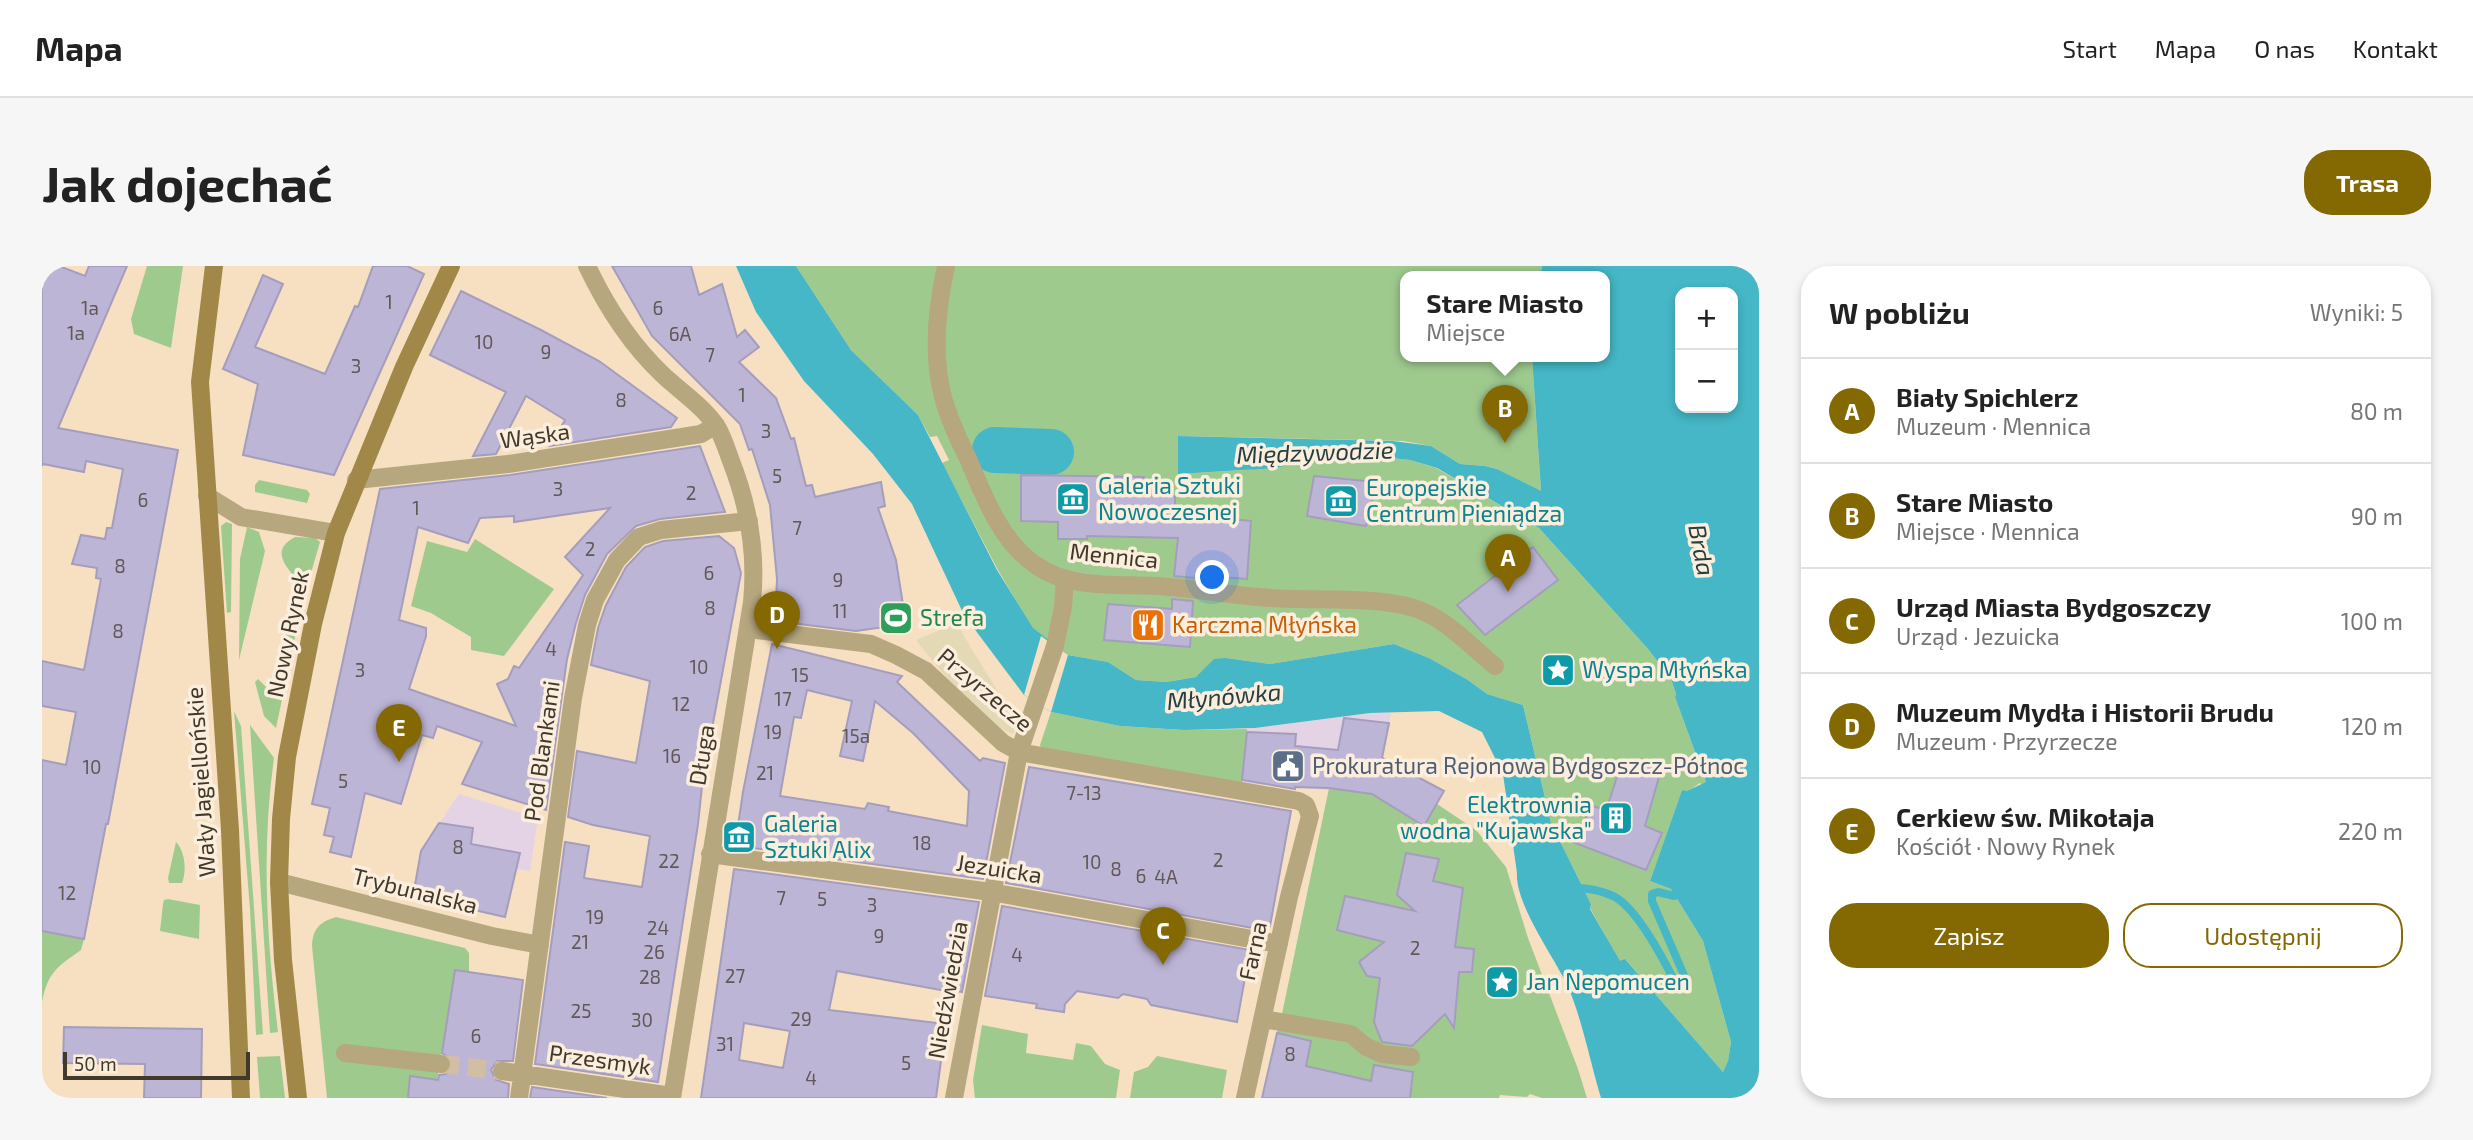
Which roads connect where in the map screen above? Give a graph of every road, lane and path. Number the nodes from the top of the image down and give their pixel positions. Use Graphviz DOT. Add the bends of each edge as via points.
graph roads {
  1 [pos="215,266"];
  2 [pos="451,266"];
  3 [pos="587,266"];
  4 [pos="946,266"];
  5 [pos="716,425"];
  6 [pos="356,480"];
  7 [pos="207,496"];
  8 [pos="749,522"];
  9 [pos="336,533"];
  10 [pos="1065,578"];
  11 [pos="748,629"];
  12 [pos="1495,666"];
  13 [pos="1019,752"];
  14 [pos="1310,816"];
  15 [pos="710,854"];
  16 [pos="279,882"];
  17 [pos="992,892"];
  18 [pos="1279,944"];
  19 [pos="540,945"];
  20 [pos="1264,1018"];
  21 [pos="345,1053"];
  22 [pos="1411,1058"];
  23 [pos="440,1064"];
  24 [pos="502,1071"];
  25 [pos="522,1074"];
  26 [pos="672,1097"];
  27 [pos="241,1098"];
  28 [pos="298,1098"];
  29 [pos="519,1098"];
  30 [pos="954,1098"];
  31 [pos="1245,1098"];
  1 -- 7 [label="main road, Wały Jagiellońskie" via="200,382"];
  2 -- 6 [label="main road, Nowy Rynek"];
  3 -- 5 [label="street" via="633,343"];
  4 -- 10 [label="street, Mennica" via="938,316 942,396 989,508 1008,537 1037,567"];
  5 -- 6 [label="street, Wąska" via="701,434 601,451"];
  5 -- 8 [label="street, Długa"];
  6 -- 9 [label="main road, Nowy Rynek"];
  7 -- 9 [label="street" via="241,517"];
  7 -- 27 [label="main road, Wały Jagiellońskie" via="230,830"];
  8 -- 11 [label="street, Długa" via="754,573"];
  8 -- 19 [label="street, Pod Blankami" via="650,532 624,551 606,576 587,625 573,698"];
  9 -- 16 [label="main road, Nowy Rynek" via="287,757"];
  10 -- 12 [label="street, Mennica" via="1415,608 1446,625"];
  10 -- 13 [label="street, Niedźwiedzia" via="1055,646"];
  11 -- 13 [label="street, Przyrzecze" via="871,644 911,661"];
  11 -- 15 [label="street, Długa"];
  13 -- 14 [label="street, Przyrzecze" via="1299,801"];
  13 -- 17 [label="street, Niedźwiedzia"];
  14 -- 18 [label="street, Farna"];
  15 -- 17 [label="street, Jezuicka"];
  15 -- 26 [label="street, Długa"];
  16 -- 19 [label="street, Trybunalska"];
  16 -- 28 [label="main road"];
  17 -- 18 [label="street, Jezuicka"];
  17 -- 30 [label="street, Niedźwiedzia"];
  18 -- 20 [label="street, Farna"];
  19 -- 25 [label="street, Pod Blankami"];
  20 -- 22 [label="street" via="1351,1034 1382,1054"];
  20 -- 31 [label="street, Farna"];
  21 -- 23 [label="street"];
  24 -- 25 [label="street, Przesmyk"];
  25 -- 26 [label="street, Przesmyk"];
  25 -- 29 [label="street, Pod Blankami"];
}
